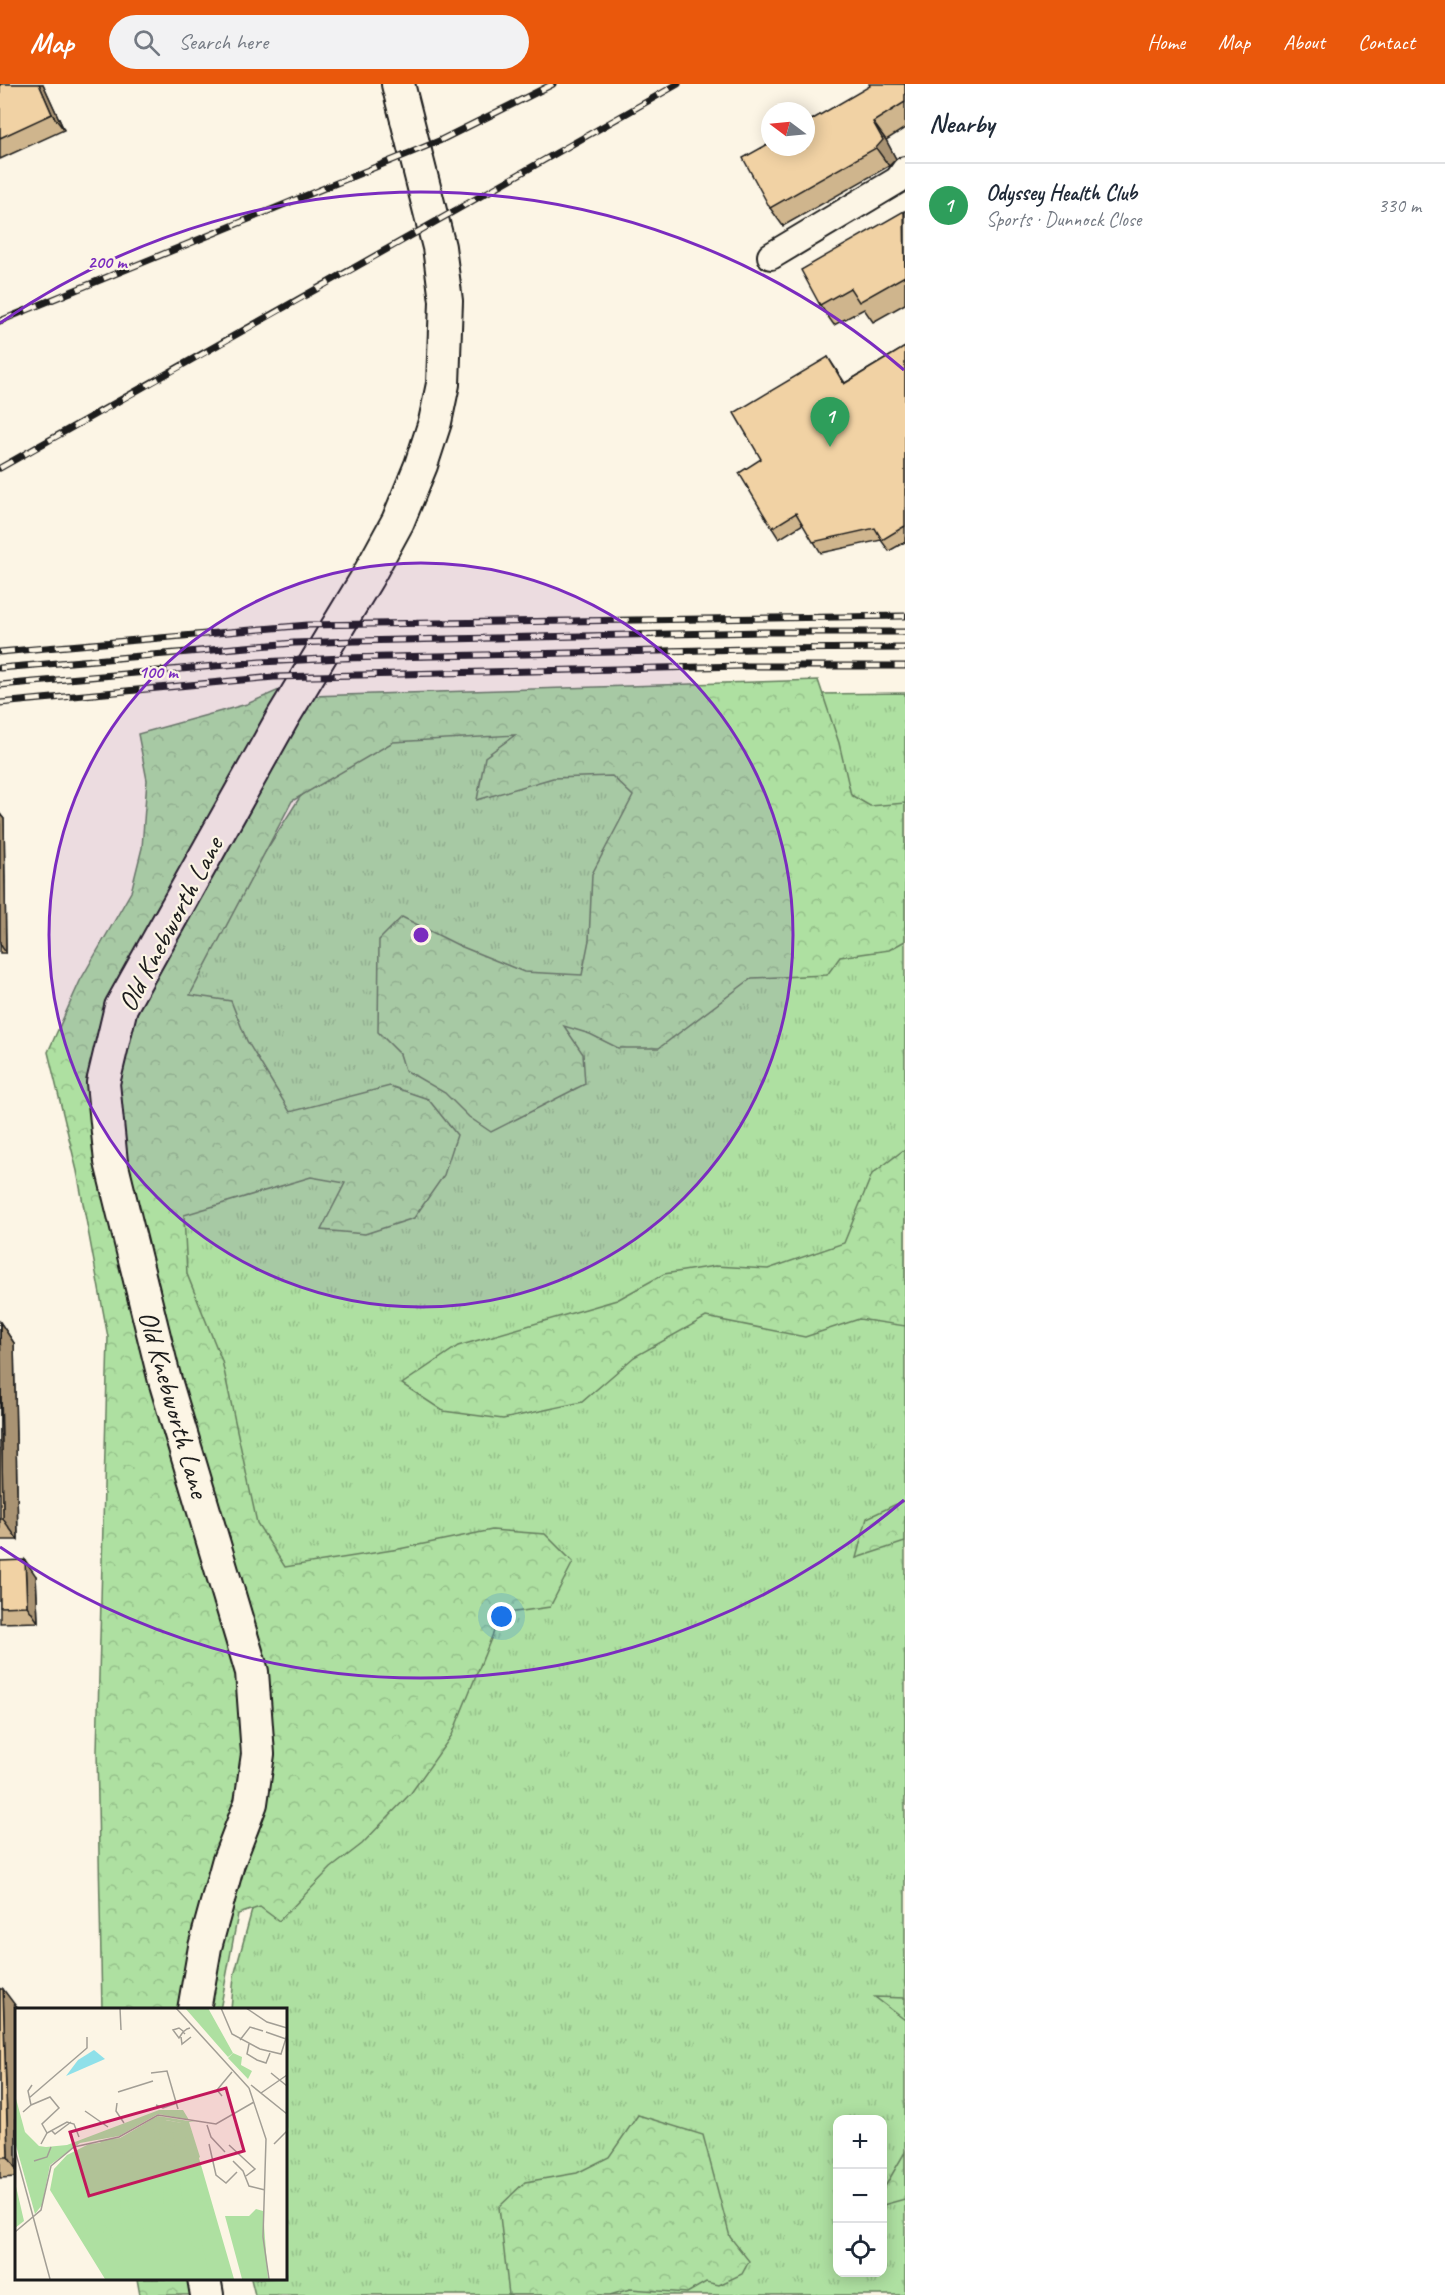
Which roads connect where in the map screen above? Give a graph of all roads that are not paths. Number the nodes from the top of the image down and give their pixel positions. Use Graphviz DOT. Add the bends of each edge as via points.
graph roads {
  1 [pos="398,84"];
  2 [pos="903,180"];
  3 [pos="771,256"];
  4 [pos="194,2008"];
  5 [pos="204,2280"];
  6 [pos="207,2295"];
  1 -- 4 [label="street, Old Knebworth Lane" via="439,247 446,301 443,384 435,422 402,512 372,569 282,717 121,1007 103,1083 111,1162 161,1365 252,1671 258,1754 251,1803 228,1863"];
  2 -- 3 [label="street"];
  5 -- 6 [label="street"];
}
